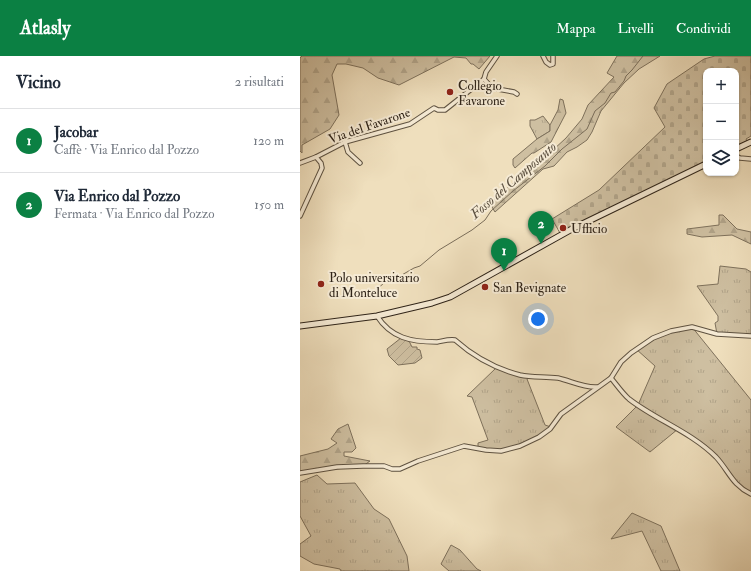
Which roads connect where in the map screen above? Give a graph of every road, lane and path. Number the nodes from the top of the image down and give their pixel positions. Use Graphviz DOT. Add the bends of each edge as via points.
graph roads {
  1 [pos="497,56"];
  2 [pos="543,56"];
  3 [pos="553,56"];
  4 [pos="484,79"];
  5 [pos="517,94"];
  6 [pos="345,142"];
  7 [pos="751,142"];
  8 [pos="739,148"];
  9 [pos="316,157"];
  10 [pos="739,158"];
  11 [pos="751,159"];
  12 [pos="300,163"];
  13 [pos="360,163"];
  14 [pos="703,165"];
  15 [pos="300,216"];
  16 [pos="376,316"];
  17 [pos="300,326"];
  18 [pos="751,336"];
  19 [pos="611,378"];
  20 [pos="599,387"];
  21 [pos="300,473"];
  22 [pos="751,494"];
  1 -- 4 [label="street, Via del Favarone"];
  2 -- 3 [label="street" via="550,65 553,64"];
  4 -- 5 [label="street" via="492,88"];
  4 -- 6 [label="street, Via del Favarone" via="445,110 434,108 410,124"];
  6 -- 9 [label="street, Via del Favarone"];
  6 -- 13 [label="street" via="348,152"];
  7 -- 8 [label="street"];
  9 -- 12 [label="street, Via del Favarone"];
  9 -- 15 [label="street, Via del Favarone" via="322,168"];
  10 -- 11 [label="street"];
  14 -- 16 [label="street" via="572,229 457,294 432,303"];
  16 -- 17 [label="street"];
  16 -- 20 [label="street" via="387,329 402,338 437,342 455,340 490,364 520,375 557,378"];
  18 -- 19 [label="street" via="716,334 692,327 671,331 653,338 630,353"];
  19 -- 20 [label="street"];
  19 -- 22 [label="street" via="628,398 672,425 716,457 741,489"];
  20 -- 21 [label="street" via="561,414 539,437 520,446 501,451 464,446 400,469 384,466 337,467"];
}
